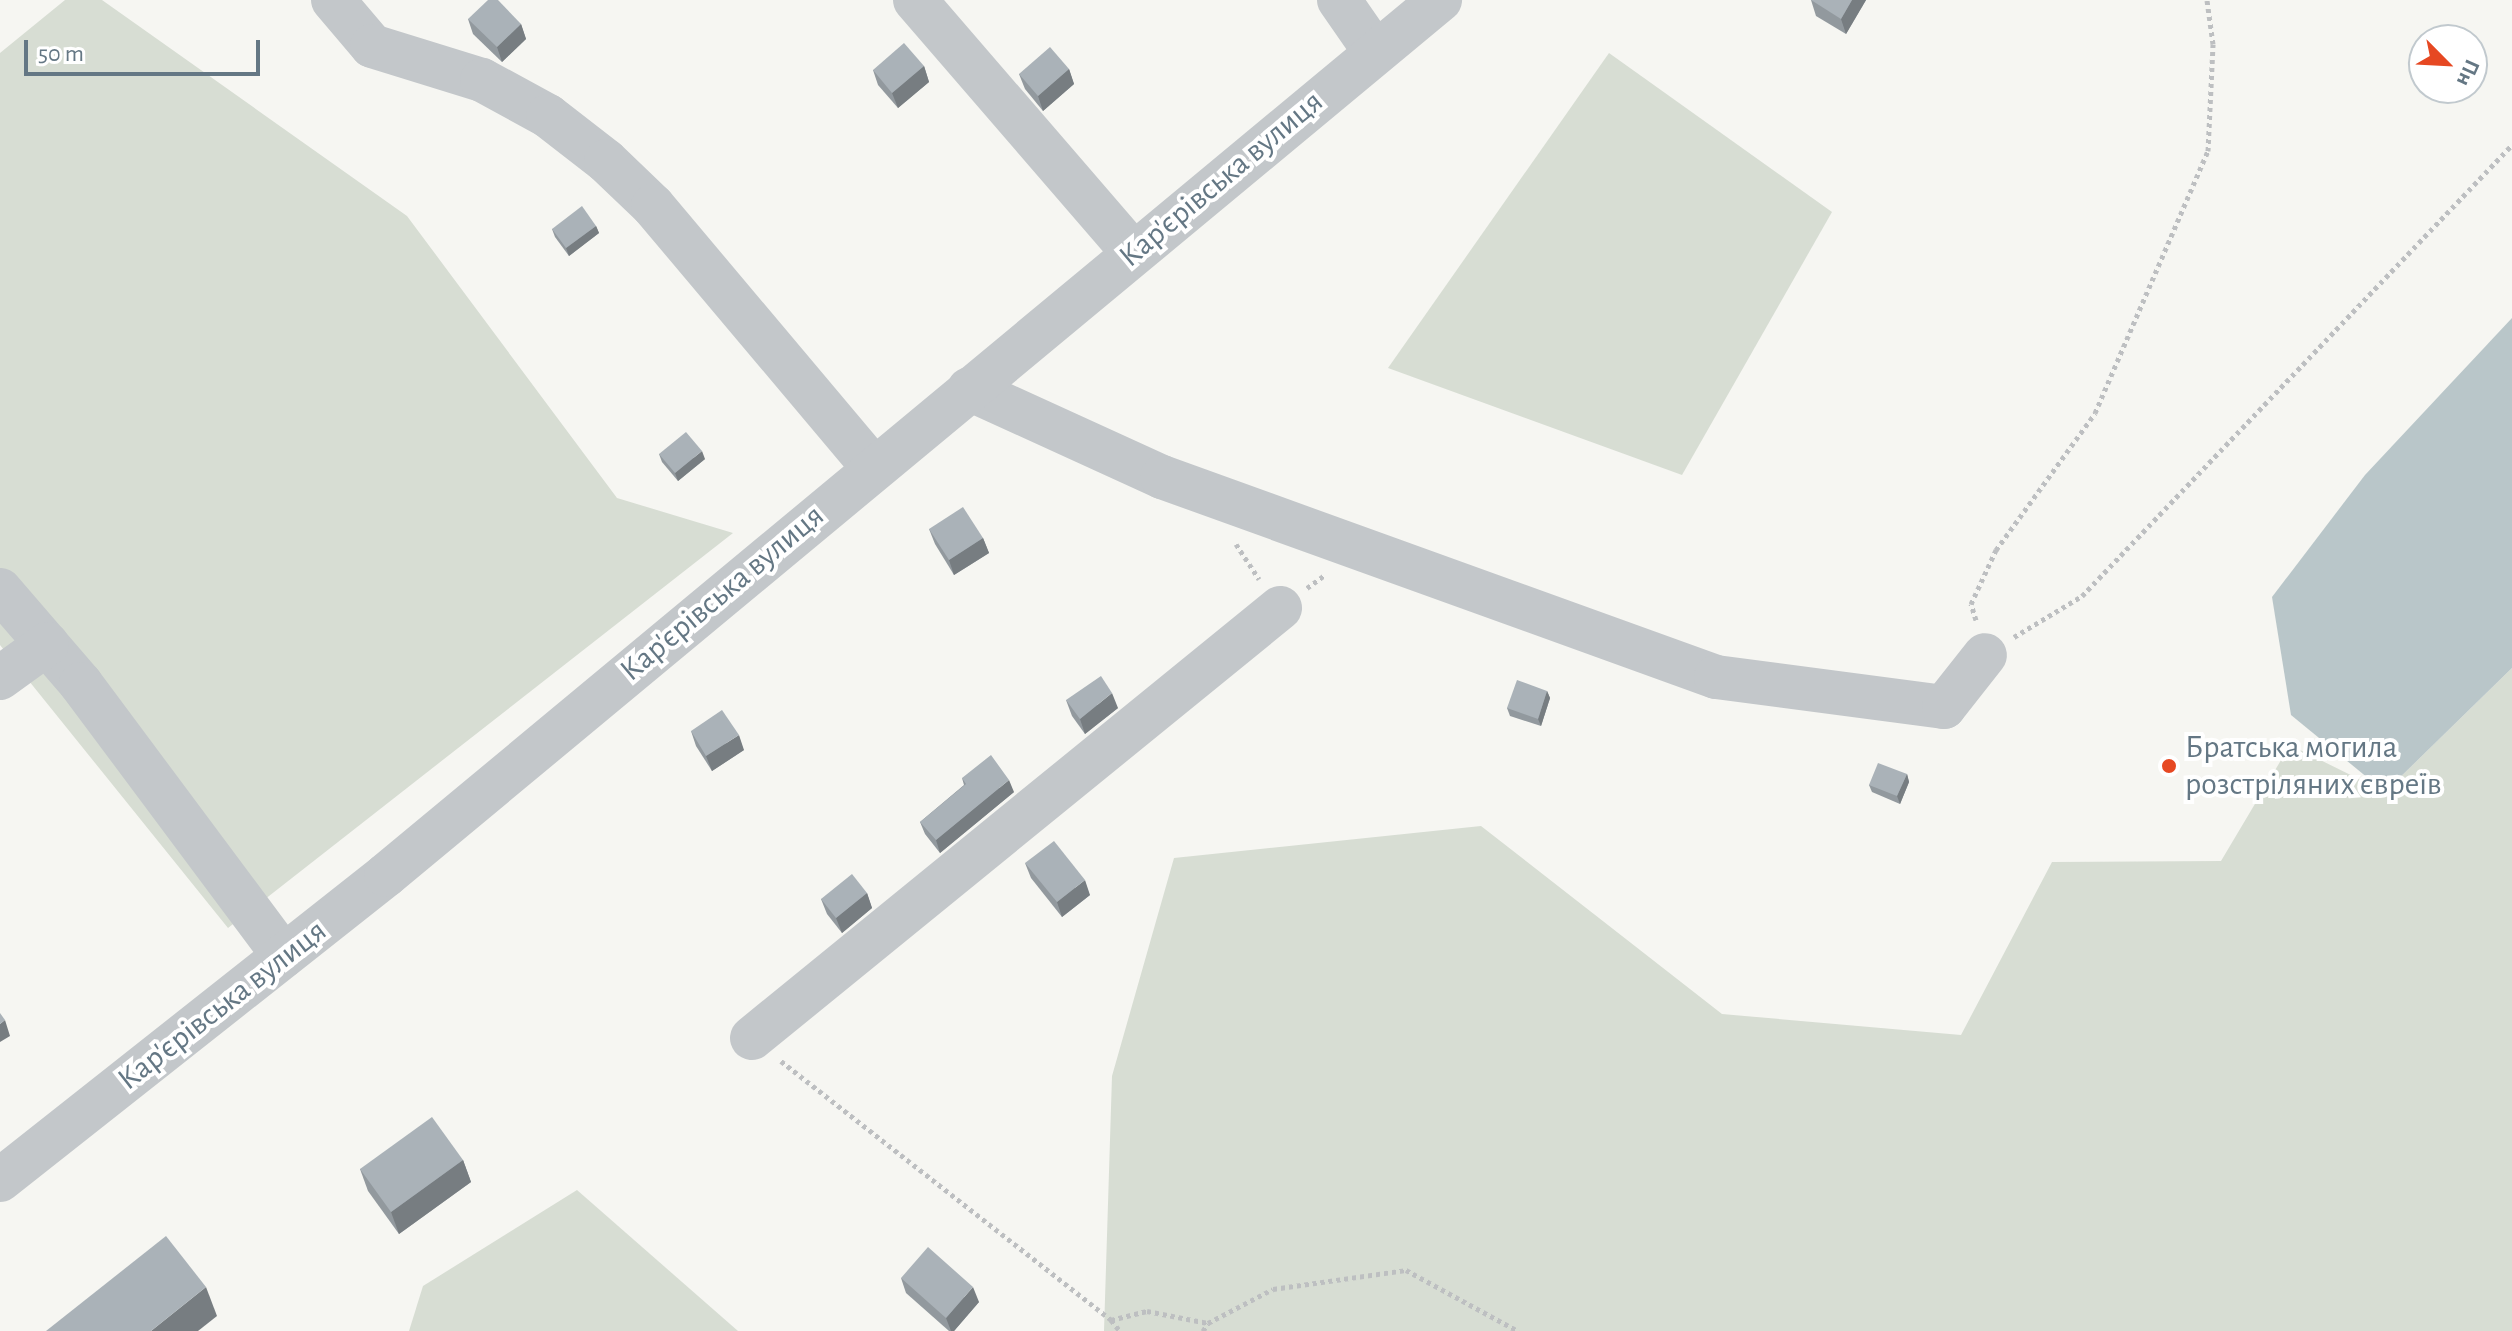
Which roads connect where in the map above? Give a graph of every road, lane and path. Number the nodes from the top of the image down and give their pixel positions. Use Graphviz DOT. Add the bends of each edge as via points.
graph roads {
  1 [pos="333,0"];
  2 [pos="915,0"];
  3 [pos="1339,0"];
  4 [pos="1440,0"];
  5 [pos="2207,0"];
  6 [pos="1375,52"];
  7 [pos="2512,145"];
  8 [pos="1133,253"];
  9 [pos="969,389"];
  10 [pos="873,467"];
  11 [pos="1199,491"];
  12 [pos="1360,549"];
  13 [pos="0,590"];
  14 [pos="1280,608"];
  15 [pos="47,644"];
  16 [pos="1985,655"];
  17 [pos="0,678"];
  18 [pos="284,956"];
  19 [pos="752,1038"];
  20 [pos="0,1180"];
  21 [pos="1111,1320"];
  22 [pos="1208,1323"];
  23 [pos="1120,1331"];
  24 [pos="1203,1331"];
  25 [pos="1518,1331"];
  1 -- 10 [label="street" via="372,46 482,80 548,116 606,161 653,206"];
  2 -- 8 [label="street"];
  3 -- 6 [label="street"];
  4 -- 6 [label="street, Кар'єрівська вулиця"];
  5 -- 16 [label="path" via="2213,44 2208,151 2095,413 1996,550 1971,604"];
  6 -- 8 [label="street, Кар'єрівська вулиця"];
  7 -- 16 [label="path" via="2082,596"];
  8 -- 9 [label="street, Кар'єрівська вулиця"];
  9 -- 10 [label="street, Кар'єрівська вулиця"];
  9 -- 11 [label="street"];
  10 -- 18 [label="street, Кар'єрівська вулиця"];
  11 -- 12 [label="street"];
  11 -- 14 [label="path"];
  12 -- 14 [label="path"];
  12 -- 16 [label="street" via="1716,677 1944,707"];
  13 -- 15 [label="street"];
  14 -- 19 [label="street"];
  15 -- 17 [label="street"];
  15 -- 18 [label="street"];
  18 -- 20 [label="street, Кар'єрівська вулиця"];
  19 -- 21 [label="path"];
  21 -- 22 [label="path" via="1147,1311"];
  21 -- 23 [label="path"];
  22 -- 24 [label="path"];
  22 -- 25 [label="path" via="1273,1289 1406,1270"];
}
